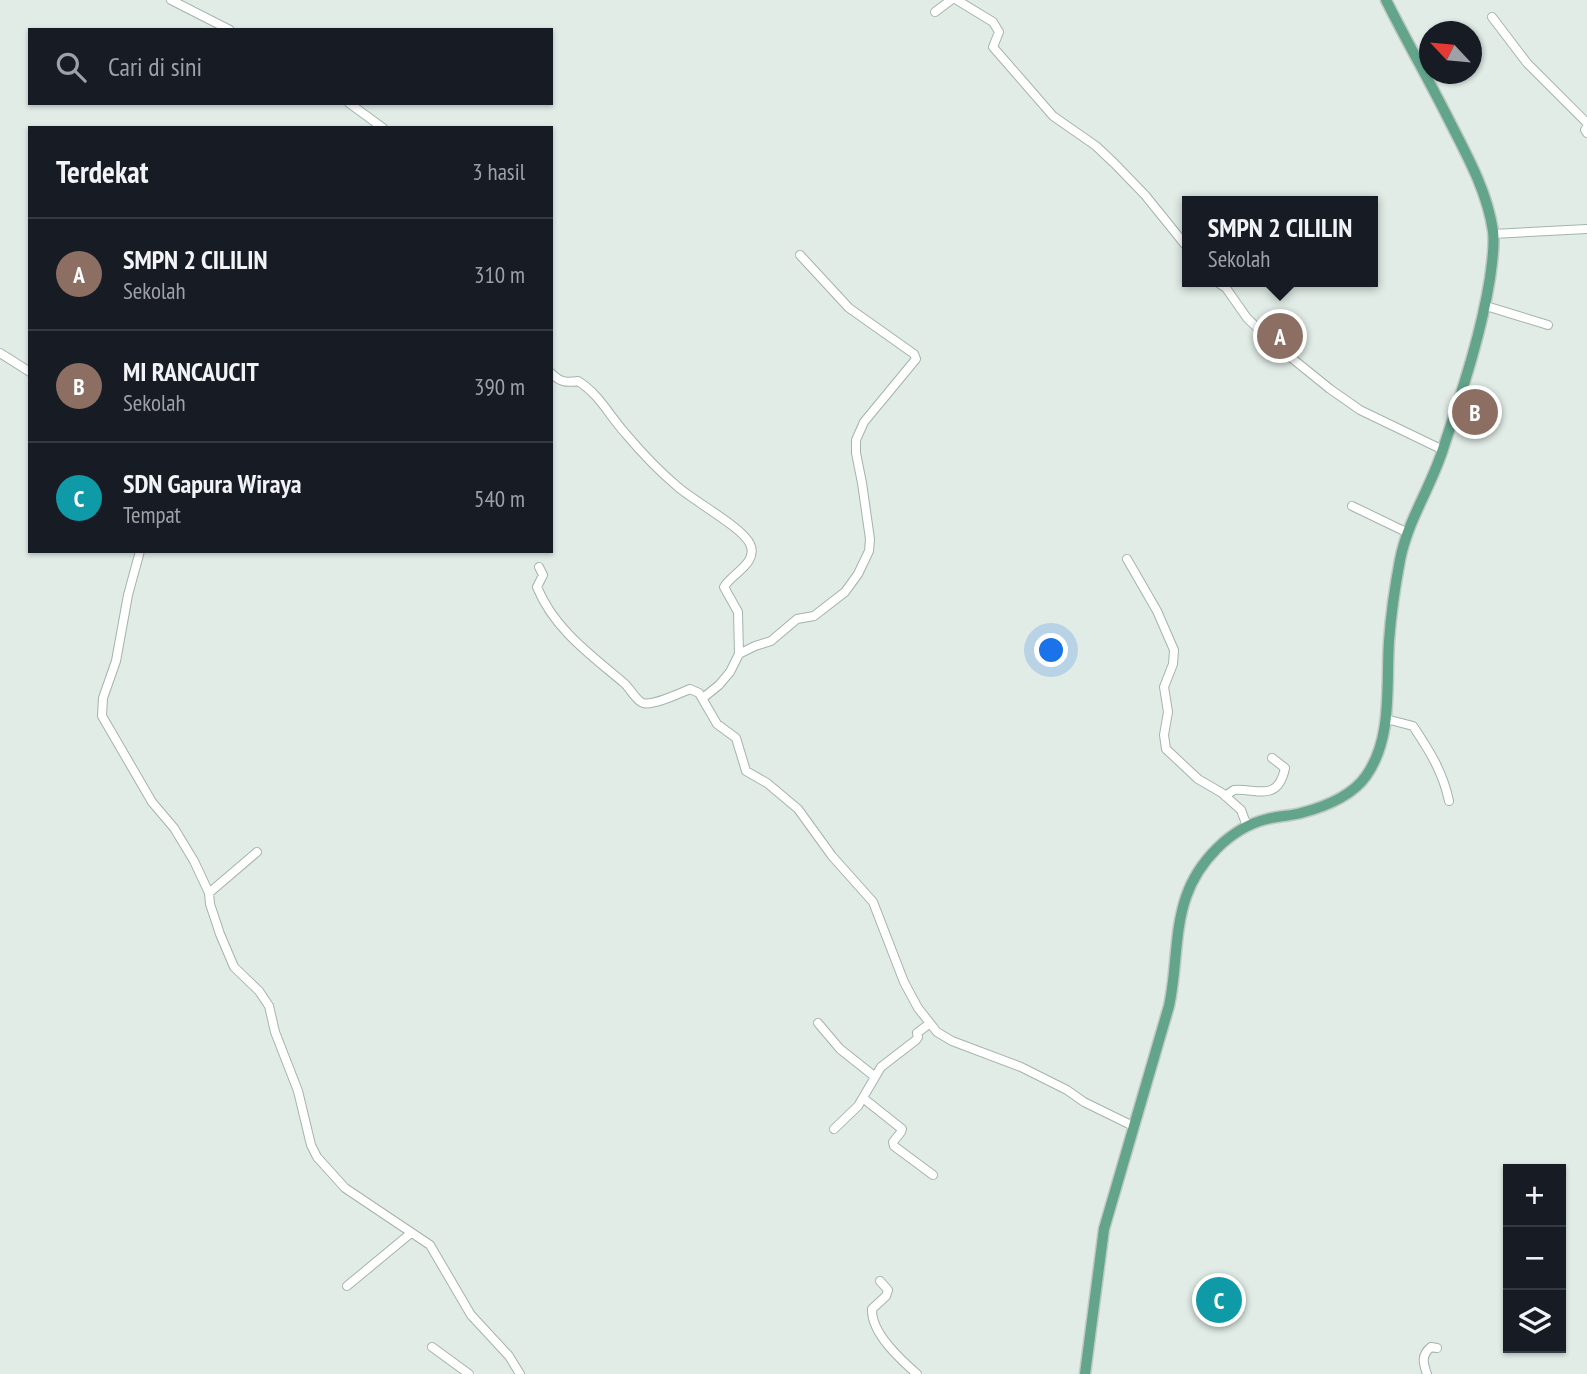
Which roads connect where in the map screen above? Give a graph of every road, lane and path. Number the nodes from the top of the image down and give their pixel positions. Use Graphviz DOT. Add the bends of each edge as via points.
graph roads {
  1 [pos="171,0"];
  2 [pos="951,0"];
  3 [pos="957,0"];
  4 [pos="1386,0"];
  5 [pos="935,12"];
  6 [pos="1492,17"];
  7 [pos="226,28"];
  8 [pos="352,105"];
  9 [pos="1587,125"];
  10 [pos="380,126"];
  11 [pos="1587,133"];
  12 [pos="1587,229"];
  13 [pos="1493,233"];
  14 [pos="1182,241"];
  15 [pos="800,255"];
  16 [pos="1224,287"];
  17 [pos="1486,306"];
  18 [pos="1548,325"];
  19 [pos="0,353"];
  20 [pos="28,371"];
  21 [pos="553,375"];
  22 [pos="1443,450"];
  23 [pos="1352,506"];
  24 [pos="1406,533"];
  25 [pos="139,553"];
  26 [pos="1128,559"];
  27 [pos="539,567"];
  28 [pos="739,654"];
  29 [pos="703,698"];
  30 [pos="1386,719"];
  31 [pos="1272,758"];
  32 [pos="1225,796"];
  33 [pos="1449,802"];
  34 [pos="1247,826"];
  35 [pos="257,852"];
  36 [pos="209,893"];
  37 [pos="818,1023"];
  38 [pos="929,1024"];
  39 [pos="874,1076"];
  40 [pos="863,1098"];
  41 [pos="1133,1126"];
  42 [pos="834,1129"];
  43 [pos="933,1175"];
  44 [pos="411,1233"];
  45 [pos="880,1281"];
  46 [pos="347,1286"];
  47 [pos="432,1348"];
  48 [pos="1437,1348"];
  49 [pos="470,1374"];
  50 [pos="520,1374"];
  51 [pos="918,1374"];
  52 [pos="1085,1374"];
  53 [pos="1427,1374"];
  1 -- 7 [label="street"];
  2 -- 5 [label="street"];
  3 -- 14 [label="street" via="995,24 999,32 993,47 1033,94 1053,116 1115,164"];
  4 -- 13 [label="main road" via="1479,178"];
  6 -- 9 [label="street" via="1527,63"];
  8 -- 10 [label="street"];
  9 -- 11 [label="street"];
  12 -- 13 [label="street"];
  13 -- 17 [label="main road"];
  15 -- 28 [label="street" via="849,308 916,359 864,422 856,440 870,539 858,574 845,592 814,616 797,618 771,641"];
  16 -- 22 [label="street" via="1247,318 1329,389 1368,414"];
  17 -- 18 [label="street"];
  17 -- 22 [label="main road"];
  19 -- 20 [label="street"];
  21 -- 28 [label="street" via="558,381 578,381 586,386 677,487 751,544 748,563 724,587 738,612"];
  22 -- 24 [label="main road"];
  23 -- 24 [label="street"];
  24 -- 30 [label="main road" via="1391,629"];
  25 -- 36 [label="street" via="102,716 152,802 183,842"];
  26 -- 32 [label="street" via="1174,650 1164,687 1167,748 1198,779"];
  27 -- 29 [label="street" via="543,575 537,587 558,623 639,700 651,703 692,688"];
  28 -- 29 [label="street" via="730,672"];
  29 -- 38 [label="street" via="717,724 736,738 746,771 798,808 873,902 904,982"];
  30 -- 33 [label="street" via="1413,726 1442,776"];
  30 -- 34 [label="main road" via="1375,762 1359,785 1300,814"];
  31 -- 32 [label="street" via="1284,768 1272,789 1260,793 1234,790"];
  32 -- 34 [label="street" via="1241,810"];
  34 -- 41 [label="main road" via="1212,853 1186,897 1169,1006"];
  35 -- 36 [label="street"];
  36 -- 44 [label="street" via="229,958 269,1006 317,1157 345,1188"];
  37 -- 39 [label="street" via="840,1049"];
  38 -- 39 [label="street"];
  38 -- 41 [label="street" via="943,1037 1021,1067"];
  39 -- 40 [label="street"];
  40 -- 42 [label="street"];
  40 -- 43 [label="street" via="902,1129 894,1146"];
  41 -- 52 [label="main road" via="1104,1229"];
  44 -- 46 [label="street"];
  44 -- 50 [label="street" via="434,1250 471,1315"];
  45 -- 51 [label="street" via="888,1290 872,1309 874,1324 898,1357"];
  47 -- 49 [label="street"];
  48 -- 53 [label="street" via="1425,1352"];
}
